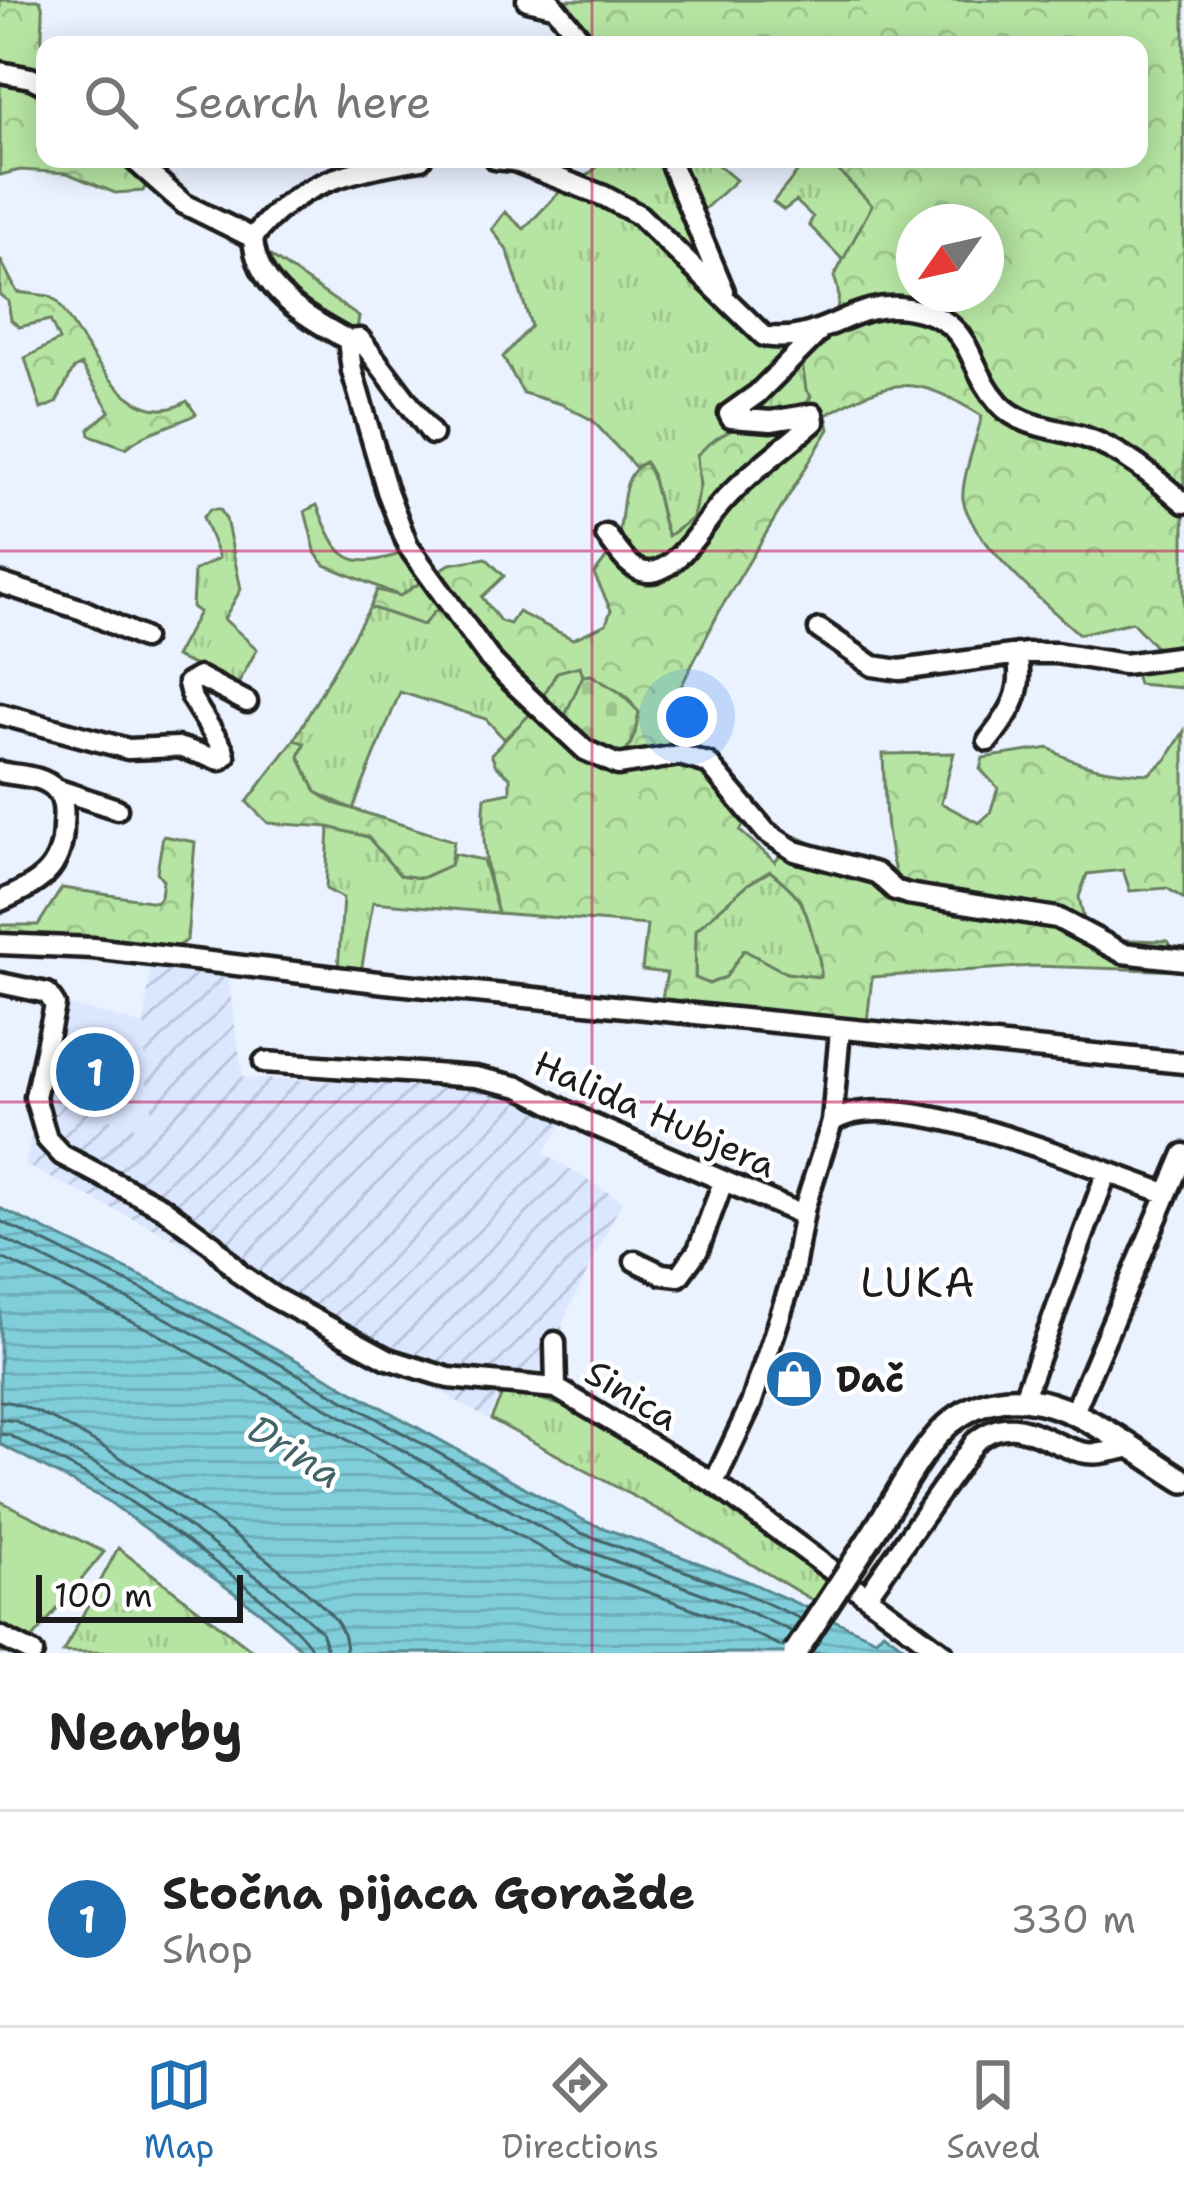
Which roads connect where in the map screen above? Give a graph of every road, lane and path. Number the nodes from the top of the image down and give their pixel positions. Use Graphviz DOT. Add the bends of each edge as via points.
graph roads {
  1 [pos="527,0"];
  2 [pos="551,3"];
  3 [pos="578,36"];
  4 [pos="0,72"];
  5 [pos="36,80"];
  6 [pos="143,168"];
  7 [pos="371,168"];
  8 [pos="532,168"];
  9 [pos="673,168"];
  10 [pos="253,238"];
  11 [pos="728,302"];
  12 [pos="819,332"];
  13 [pos="348,340"];
  14 [pos="432,434"];
  15 [pos="1184,503"];
  16 [pos="606,535"];
  17 [pos="0,583"];
  18 [pos="818,628"];
  19 [pos="143,638"];
  20 [pos="1017,654"];
  21 [pos="1184,656"];
  22 [pos="247,702"];
  23 [pos="0,714"];
  24 [pos="988,741"];
  25 [pos="0,772"];
  26 [pos="56,789"];
  27 [pos="117,809"];
  28 [pos="0,901"];
  29 [pos="0,944"];
  30 [pos="1184,960"];
  31 [pos="0,983"];
  32 [pos="840,1030"];
  33 [pos="264,1062"];
  34 [pos="1184,1063"];
  35 [pos="832,1122"];
  36 [pos="1184,1154"];
  37 [pos="1106,1174"];
  38 [pos="723,1182"];
  39 [pos="1166,1193"];
  40 [pos="803,1215"];
  41 [pos="635,1261"];
  42 [pos="555,1342"];
  43 [pos="556,1388"];
  44 [pos="1024,1397"];
  45 [pos="1074,1412"];
  46 [pos="1128,1448"];
  47 [pos="1184,1481"];
  48 [pos="714,1483"];
  49 [pos="890,1562"];
  50 [pos="836,1571"];
  51 [pos="867,1596"];
  52 [pos="0,1636"];
  53 [pos="31,1652"];
  54 [pos="795,1653"];
  55 [pos="943,1653"];
  1 -- 2 [label="street"];
  2 -- 3 [label="street"];
  4 -- 5 [label="street"];
  6 -- 10 [label="street" via="184,204"];
  7 -- 10 [label="street" via="307,188"];
  8 -- 11 [label="street" via="639,215"];
  9 -- 11 [label="street"];
  10 -- 13 [label="street" via="276,289 298,312"];
  11 -- 12 [label="street" via="764,336"];
  12 -- 15 [label="street" via="882,306 939,318 964,339 998,402 1016,417 1133,461"];
  12 -- 16 [label="street" via="729,414 770,421 813,414 814,422 722,503 676,558 646,573"];
  13 -- 14 [label="street" via="360,339"];
  13 -- 30 [label="street" via="407,546 489,658 585,750 618,765 680,755 708,763 766,832 795,851 876,873 895,890 1058,917 1123,953"];
  17 -- 19 [label="street"];
  18 -- 20 [label="street" via="873,666 900,670"];
  20 -- 21 [label="street" via="1124,664"];
  20 -- 24 [label="street" via="1020,693"];
  22 -- 23 [label="street" via="199,677 188,683 223,749 220,760 178,747 128,748"];
  25 -- 26 [label="street"];
  26 -- 27 [label="street"];
  26 -- 28 [label="street" via="64,819 56,865"];
  29 -- 32 [label="street"];
  31 -- 43 [label="street" via="46,993 55,1005 35,1097 47,1138 62,1155 164,1208 273,1297 388,1359 449,1378"];
  32 -- 34 [label="street"];
  32 -- 35 [label="street"];
  33 -- 38 [label="street, Halida Hubjera" via="475,1077 520,1088"];
  35 -- 37 [label="street" via="911,1112"];
  35 -- 40 [label="street"];
  36 -- 39 [label="street"];
  37 -- 39 [label="street"];
  37 -- 44 [label="street"];
  38 -- 40 [label="street, Halida Hubjera"];
  38 -- 41 [label="street" via="683,1272 669,1276"];
  39 -- 45 [label="street"];
  40 -- 48 [label="street" via="770,1352"];
  42 -- 43 [label="street, Sinica"];
  43 -- 48 [label="street, Sinica"];
  44 -- 45 [label="main road"];
  44 -- 54 [label="main road, bridge" via="950,1423"];
  45 -- 46 [label="main road"];
  46 -- 47 [label="main road"];
  46 -- 49 [label="street" via="1093,1454 1029,1428 985,1433"];
  48 -- 50 [label="street, Sinica"];
  49 -- 50 [label="street"];
  49 -- 51 [label="street"];
  50 -- 51 [label="street, Sinica"];
  51 -- 55 [label="street, Sinica"];
  52 -- 53 [label="street"];
}
